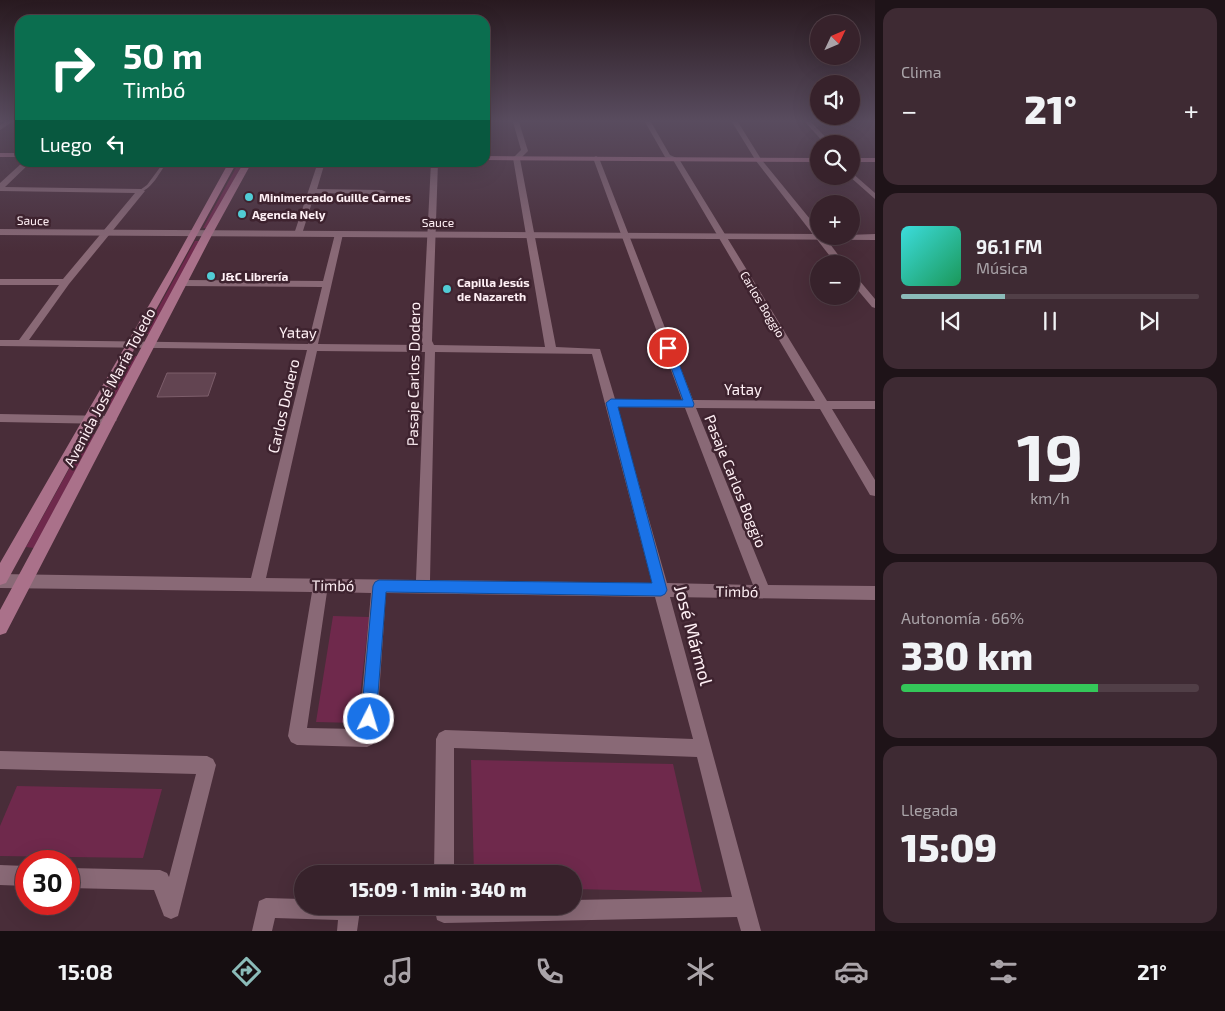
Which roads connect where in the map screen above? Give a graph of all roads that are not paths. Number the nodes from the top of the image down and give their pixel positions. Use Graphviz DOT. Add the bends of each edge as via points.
graph roads {
  1 [pos="517,165"];
  2 [pos="599,165"];
  3 [pos="680,165"];
  4 [pos="762,165"];
  5 [pos="23,167"];
  6 [pos="162,167"];
  7 [pos="231,167"];
  8 [pos="245,167"];
  9 [pos="320,167"];
  10 [pos="435,167"];
  11 [pos="860,182"];
  12 [pos="0,188"];
  13 [pos="141,191"];
  14 [pos="313,192"];
  15 [pos="382,192"];
  16 [pos="875,196"];
  17 [pos="810,225"];
  18 [pos="0,232"];
  19 [pos="106,233"];
  20 [pos="202,234"];
  21 [pos="298,234"];
  22 [pos="339,234"];
  23 [pos="431,234"];
  24 [pos="529,235"];
  25 [pos="626,236"];
  26 [pos="723,236"];
  27 [pos="810,236"];
  28 [pos="860,237"];
  29 [pos="875,237"];
  30 [pos="826,245"];
  31 [pos="834,255"];
  32 [pos="0,282"];
  33 [pos="66,282"];
  34 [pos="183,283"];
  35 [pos="328,284"];
  36 [pos="860,287"];
  37 [pos="875,306"];
  38 [pos="0,343"];
  39 [pos="22,343"];
  40 [pos="131,345"];
  41 [pos="150,345"];
  42 [pos="312,348"];
  43 [pos="430,349"];
  44 [pos="551,350"];
  45 [pos="596,351"];
  46 [pos="611,403"];
  47 [pos="689,404"];
  48 [pos="823,405"];
  49 [pos="875,405"];
  50 [pos="0,418"];
  51 [pos="88,419"];
  52 [pos="110,420"];
  53 [pos="875,491"];
  54 [pos="0,579"];
  55 [pos="24,581"];
  56 [pos="257,584"];
  57 [pos="321,585"];
  58 [pos="423,585"];
  59 [pos="379,586"];
  60 [pos="661,590"];
  61 [pos="764,591"];
  62 [pos="874,594"];
  63 [pos="0,627"];
  64 [pos="704,748"];
  65 [pos="0,760"];
  66 [pos="444,865"];
  67 [pos="0,875"];
  68 [pos="15,876"];
  69 [pos="80,878"];
  70 [pos="745,907"];
  71 [pos="582,910"];
  72 [pos="262,931"];
  73 [pos="348,931"];
  74 [pos="751,931"];
  1 -- 24 [label="street"];
  2 -- 25 [label="street, Pasaje Carlos Boggio"];
  3 -- 26 [label="street, Carlos Boggio"];
  4 -- 17 [label="street"];
  5 -- 12 [label="street"];
  6 -- 13 [label="lane"];
  7 -- 20 [label="main road, Avenida José María Toledo"];
  8 -- 20 [label="main road, Avenida José María Toledo"];
  9 -- 14 [label="street"];
  10 -- 23 [label="street, Pasaje Carlos Dodero"];
  11 -- 16 [label="street"];
  12 -- 13 [label="street"];
  13 -- 19 [label="street"];
  14 -- 15 [label="street"];
  14 -- 21 [label="street"];
  18 -- 19 [label="street, Sauce"];
  19 -- 20 [label="street, Sauce"];
  19 -- 33 [label="street"];
  20 -- 21 [label="street, Sauce"];
  20 -- 34 [label="main road, Avenida José María Toledo"];
  20 -- 40 [label="main road, Avenida José María Toledo"];
  21 -- 22 [label="street, Sauce"];
  22 -- 23 [label="street, Sauce"];
  22 -- 35 [label="street, Carlos Dodero"];
  23 -- 24 [label="street, Sauce"];
  23 -- 43 [label="street, Pasaje Carlos Dodero"];
  24 -- 25 [label="street, Sauce"];
  24 -- 44 [label="street"];
  25 -- 26 [label="street, Sauce"];
  25 -- 47 [label="street, Pasaje Carlos Boggio"];
  26 -- 27 [label="street, Sauce"];
  26 -- 48 [label="street, Carlos Boggio"];
  28 -- 29 [label="street, Sauce"];
  30 -- 31 [label="street"];
  32 -- 33 [label="street"];
  33 -- 39 [label="street"];
  34 -- 35 [label="street"];
  34 -- 41 [label="main road, Avenida José María Toledo"];
  35 -- 42 [label="street, Carlos Dodero"];
  36 -- 37 [label="street"];
  38 -- 39 [label="street, Yatay"];
  39 -- 40 [label="street, Yatay"];
  40 -- 41 [label="street, Yatay"];
  40 -- 51 [label="main road, Avenida José María Toledo"];
  41 -- 42 [label="street, Yatay"];
  41 -- 52 [label="main road, Avenida José María Toledo"];
  42 -- 43 [label="street, Yatay"];
  42 -- 56 [label="street, Carlos Dodero"];
  43 -- 44 [label="street, Yatay"];
  43 -- 58 [label="street, Pasaje Carlos Dodero"];
  44 -- 45 [label="street, Yatay"];
  45 -- 46 [label="street, José Mármol"];
  46 -- 47 [label="street, Yatay"];
  46 -- 60 [label="street, José Mármol"];
  47 -- 48 [label="street, Yatay"];
  47 -- 61 [label="street, Pasaje Carlos Boggio"];
  48 -- 49 [label="street, Yatay"];
  48 -- 53 [label="street, Carlos Boggio"];
  50 -- 51 [label="street"];
  51 -- 52 [label="street"];
  51 -- 54 [label="main road, Avenida José María Toledo"];
  52 -- 55 [label="main road, Avenida José María Toledo"];
  54 -- 55 [label="street, Timbó"];
  55 -- 56 [label="street, Timbó"];
  55 -- 63 [label="main road, Avenida José María Toledo"];
  56 -- 57 [label="street, Timbó"];
  57 -- 59 [label="street, Timbó"];
  57 -- 59 [label="street" via="297,736 367,738"];
  58 -- 59 [label="street, Timbó"];
  58 -- 60 [label="street, Timbó"];
  60 -- 61 [label="street, Timbó"];
  60 -- 64 [label="street, José Mármol"];
  61 -- 62 [label="street, Timbó"];
  64 -- 66 [label="street" via="445,739"];
  64 -- 70 [label="street, José Mármol"];
  65 -- 69 [label="street" via="207,765 171,909 160,880"];
  67 -- 68 [label="street"];
  70 -- 71 [label="street"];
  70 -- 74 [label="street, José Mármol"];
  72 -- 73 [label="street" via="266,908 350,910"];
}
